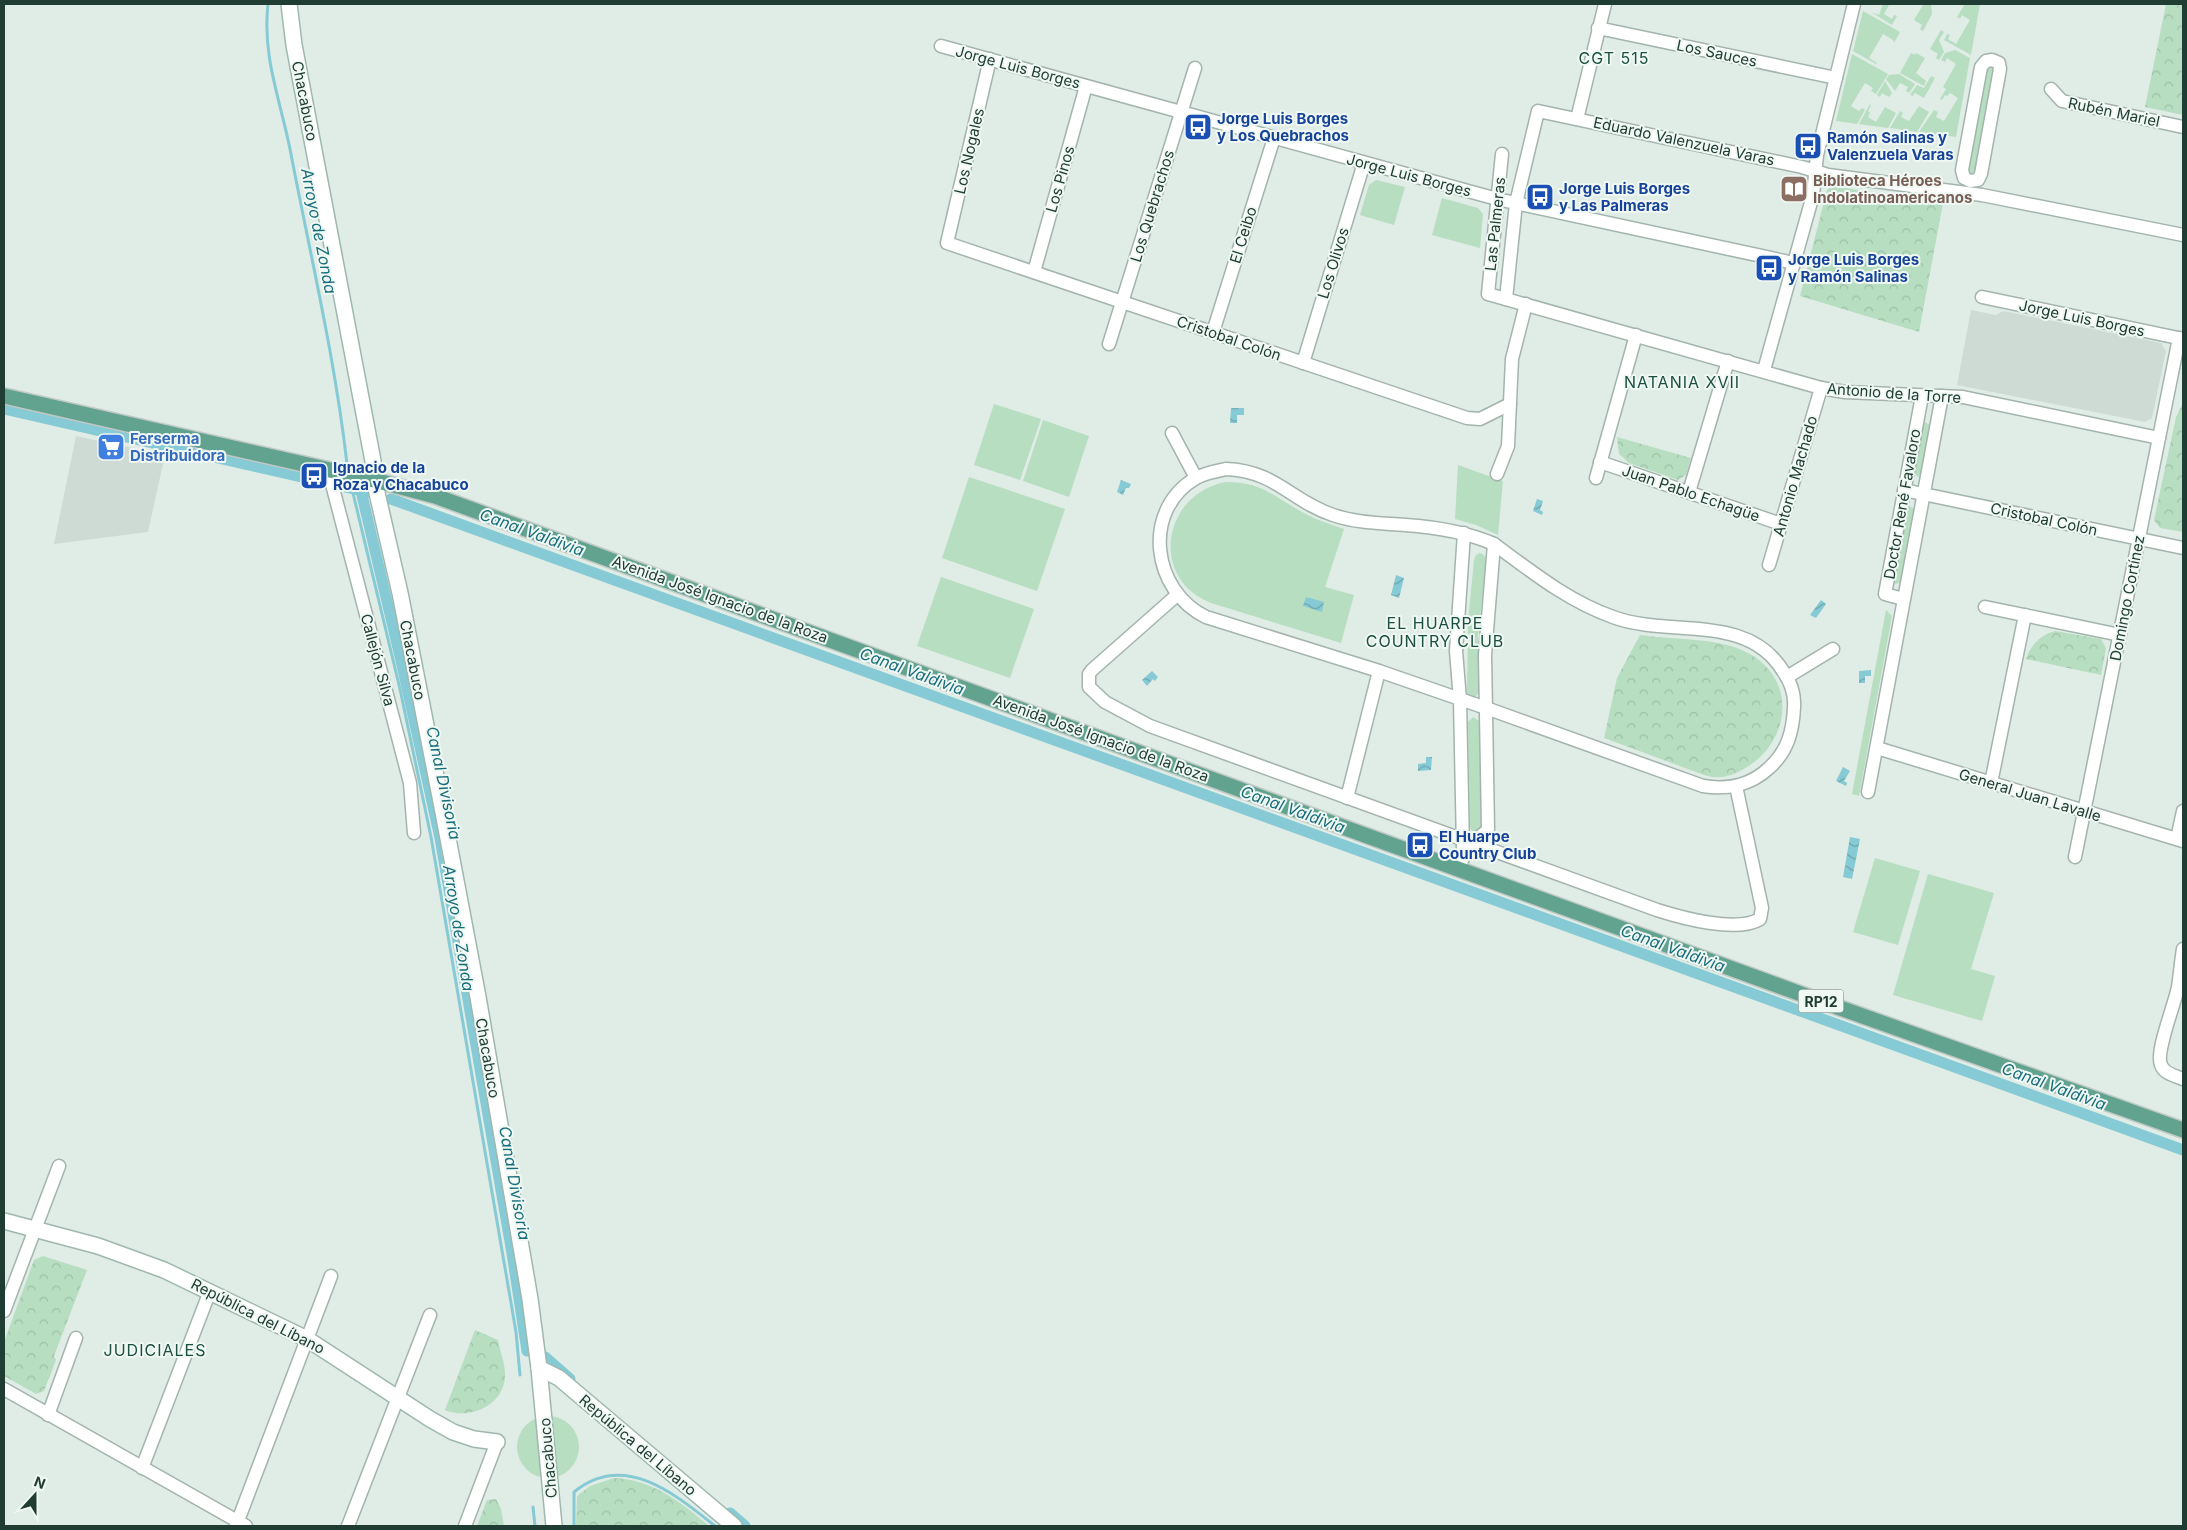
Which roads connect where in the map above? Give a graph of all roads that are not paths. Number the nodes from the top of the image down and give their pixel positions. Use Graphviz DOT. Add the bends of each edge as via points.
graph roads {
  1 [pos="289,4"];
  2 [pos="1604,4"];
  3 [pos="1854,4"];
  4 [pos="1598,28"];
  5 [pos="941,46"];
  6 [pos="990,60"];
  7 [pos="1195,68"];
  8 [pos="1836,78"];
  9 [pos="1086,86"];
  10 [pos="2051,89"];
  11 [pos="1538,111"];
  12 [pos="1181,112"];
  13 [pos="1577,119"];
  14 [pos="2183,127"];
  15 [pos="1274,138"];
  16 [pos="1502,154"];
  17 [pos="1364,163"];
  18 [pos="1816,172"];
  19 [pos="1969,187"];
  20 [pos="1497,199"];
  21 [pos="1516,203"];
  22 [pos="2183,236"];
  23 [pos="947,243"];
  24 [pos="1794,263"];
  25 [pos="1034,272"];
  26 [pos="1488,294"];
  27 [pos="1982,298"];
  28 [pos="1506,299"];
  29 [pos="1122,302"];
  30 [pos="1526,304"];
  31 [pos="1213,332"];
  32 [pos="1636,335"];
  33 [pos="2181,338"];
  34 [pos="1109,344"];
  35 [pos="1728,361"];
  36 [pos="1303,363"];
  37 [pos="1764,370"];
  38 [pos="1821,388"];
  39 [pos="4,396"];
  40 [pos="1922,396"];
  41 [pos="1942,396"];
  42 [pos="1510,404"];
  43 [pos="1172,433"];
  44 [pos="2159,438"];
  45 [pos="1600,462"];
  46 [pos="1497,474"];
  47 [pos="1196,478"];
  48 [pos="1596,478"];
  49 [pos="331,479"];
  50 [pos="374,480"];
  51 [pos="1904,490"];
  52 [pos="1690,492"];
  53 [pos="1924,494"];
  54 [pos="1782,524"];
  55 [pos="1464,533"];
  56 [pos="2139,539"];
  57 [pos="1494,544"];
  58 [pos="2183,548"];
  59 [pos="1769,565"];
  60 [pos="1177,595"];
  61 [pos="1903,598"];
  62 [pos="1985,607"];
  63 [pos="2026,615"];
  64 [pos="2120,635"];
  65 [pos="1833,649"];
  66 [pos="1379,671"];
  67 [pos="1787,677"];
  68 [pos="1460,700"];
  69 [pos="1486,708"];
  70 [pos="1877,748"];
  71 [pos="1991,783"];
  72 [pos="1736,786"];
  73 [pos="1868,792"];
  74 [pos="1347,798"];
  75 [pos="2084,811"];
  76 [pos="2183,811"];
  77 [pos="414,834"];
  78 [pos="2180,840"];
  79 [pos="1468,841"];
  80 [pos="2075,857"];
  81 [pos="1461,863"];
  82 [pos="2183,949"];
  83 [pos="2183,1079"];
  84 [pos="2183,1130"];
  85 [pos="58,1166"];
  86 [pos="4,1221"];
  87 [pos="35,1228"];
  88 [pos="331,1276"];
  89 [pos="210,1291"];
  90 [pos="4,1311"];
  91 [pos="430,1315"];
  92 [pos="76,1338"];
  93 [pos="307,1339"];
  94 [pos="539,1368"];
  95 [pos="4,1389"];
  96 [pos="398,1398"];
  97 [pos="48,1414"];
  98 [pos="497,1442"];
  99 [pos="142,1468"];
  100 [pos="240,1525"];
  101 [pos="348,1526"];
  102 [pos="464,1526"];
  103 [pos="554,1526"];
  104 [pos="734,1526"];
  1 -- 50 [label="street, Chacabuco"];
  2 -- 4 [label="street"];
  3 -- 8 [label="street"];
  4 -- 8 [label="street, Los Sauces"];
  4 -- 13 [label="street"];
  5 -- 6 [label="street, Jorge Luis Borges"];
  6 -- 9 [label="street, Jorge Luis Borges"];
  6 -- 23 [label="street, Los Nogales"];
  7 -- 12 [label="street, Los Quebrachos"];
  8 -- 18 [label="street" via="1817,155"];
  9 -- 12 [label="street, Jorge Luis Borges"];
  9 -- 25 [label="street, Los Pinos"];
  10 -- 14 [label="street, Rubén Mariel" via="2062,102"];
  11 -- 13 [label="street, Eduardo Valenzuela Varas"];
  11 -- 21 [label="street, Las Palmeras"];
  12 -- 15 [label="street, Jorge Luis Borges"];
  12 -- 29 [label="street, Los Quebrachos"];
  13 -- 18 [label="street, Eduardo Valenzuela Varas"];
  15 -- 17 [label="street, Jorge Luis Borges"];
  15 -- 31 [label="street, El Ceibo"];
  16 -- 20 [label="street, Las Palmeras"];
  17 -- 20 [label="street, Jorge Luis Borges"];
  17 -- 36 [label="street, Los Olivos"];
  18 -- 19 [label="street, Eduardo Valenzuela Varas"];
  18 -- 24 [label="street"];
  19 -- 19 [label="street" via="1981,174 2000,69 1999,63 1992,60 1986,60 1981,67 1962,170"];
  19 -- 22 [label="street, Eduardo Valenzuela Varas"];
  20 -- 21 [label="street, Jorge Luis Borges"];
  20 -- 26 [label="street, Las Palmeras"];
  21 -- 24 [label="street, Jorge Luis Borges"];
  21 -- 28 [label="street, Las Palmeras"];
  23 -- 25 [label="street, Cristobal Colón"];
  24 -- 37 [label="street"];
  25 -- 29 [label="street, Cristobal Colón"];
  26 -- 28 [label="street, Antonio de la Torre"];
  27 -- 33 [label="street, Jorge Luis Borges"];
  28 -- 30 [label="street, Antonio de la Torre"];
  29 -- 31 [label="street, Cristobal Colón"];
  29 -- 34 [label="street, Los Quebrachos"];
  30 -- 32 [label="street, Antonio de la Torre"];
  30 -- 42 [label="street" via="1512,359"];
  31 -- 36 [label="street, Cristobal Colón"];
  32 -- 35 [label="street, Antonio de la Torre"];
  32 -- 45 [label="street"];
  33 -- 44 [label="street, Domingo Cortínez"];
  35 -- 37 [label="street, Antonio de la Torre"];
  35 -- 52 [label="street"];
  36 -- 42 [label="street, Cristobal Colón" via="1472,419 1480,419"];
  37 -- 38 [label="street, Antonio de la Torre"];
  38 -- 40 [label="street, Antonio de la Torre"];
  38 -- 54 [label="street, Antonio Machado"];
  39 -- 49 [label="main road, Avenida José Ignacio de la Roza / RP12"];
  40 -- 41 [label="street, Antonio de la Torre"];
  40 -- 51 [label="street, Doctor René Favaloro"];
  41 -- 44 [label="street, Antonio de la Torre" via="1962,397"];
  41 -- 53 [label="street, Doctor René Favaloro"];
  42 -- 46 [label="street" via="1508,446"];
  43 -- 47 [label="street"];
  44 -- 56 [label="street, Domingo Cortínez"];
  45 -- 48 [label="street"];
  45 -- 52 [label="street, Juan Pablo Echagüe"];
  47 -- 55 [label="street" via="1226,469 1249,471 1272,480 1315,508 1333,515 1360,522"];
  47 -- 60 [label="street" via="1170,505 1160,534 1164,569"];
  49 -- 50 [label="main road, Avenida José Ignacio de la Roza / RP12"];
  49 -- 77 [label="street, Callejón Silva" via="410,784"];
  50 -- 81 [label="main road, Avenida José Ignacio de la Roza / RP12" via="448,500"];
  50 -- 94 [label="street, Chacabuco" via="400,593 478,997"];
  51 -- 53 [label="street, Cristobal Colón"];
  51 -- 61 [label="street, Doctor René Favaloro" via="1885,594"];
  52 -- 54 [label="street, Juan Pablo Echagüe"];
  53 -- 56 [label="street, Cristobal Colón"];
  53 -- 61 [label="street, Doctor René Favaloro"];
  54 -- 59 [label="street, Antonio Machado"];
  55 -- 57 [label="street"];
  55 -- 68 [label="street" via="1456,651"];
  56 -- 58 [label="street, Cristobal Colón"];
  56 -- 64 [label="street, Domingo Cortínez"];
  57 -- 67 [label="street" via="1543,581 1580,603 1628,622 1732,634 1760,646"];
  57 -- 69 [label="street" via="1486,634"];
  60 -- 66 [label="street" via="1191,610 1206,617"];
  60 -- 74 [label="street" via="1092,670 1089,687 1094,694 1150,726"];
  61 -- 70 [label="street, Doctor René Favaloro"];
  62 -- 63 [label="street"];
  63 -- 64 [label="street"];
  63 -- 71 [label="street"];
  64 -- 75 [label="street, Domingo Cortínez"];
  65 -- 67 [label="street"];
  66 -- 68 [label="street"];
  66 -- 74 [label="street"];
  67 -- 72 [label="street" via="1795,702 1793,725 1785,749 1764,773"];
  68 -- 69 [label="street"];
  68 -- 79 [label="street"];
  69 -- 72 [label="street" via="1692,783 1715,788"];
  69 -- 79 [label="street" via="1488,828 1485,834"];
  70 -- 71 [label="street, General Juan Lavalle"];
  70 -- 73 [label="street, Doctor René Favaloro"];
  71 -- 75 [label="street, General Juan Lavalle"];
  72 -- 79 [label="street" via="1762,908 1760,919 1748,924 1714,923 1676,916"];
  74 -- 79 [label="street"];
  75 -- 78 [label="street, General Juan Lavalle"];
  75 -- 80 [label="street, Domingo Cortínez"];
  76 -- 78 [label="street"];
  79 -- 81 [label="street"];
  81 -- 84 [label="main road, Avenida José Ignacio de la Roza / RP12" via="1812,998"];
  82 -- 83 [label="street" via="2178,987 2160,1062 2167,1072"];
  85 -- 87 [label="street"];
  86 -- 87 [label="street, República del Líbano"];
  87 -- 89 [label="street, República del Líbano" via="98,1246"];
  87 -- 90 [label="street"];
  88 -- 93 [label="street"];
  89 -- 93 [label="street, República del Líbano"];
  89 -- 99 [label="street"];
  91 -- 96 [label="street"];
  92 -- 97 [label="street"];
  93 -- 96 [label="street, República del Líbano"];
  93 -- 100 [label="street"];
  94 -- 103 [label="street, Chacabuco"];
  94 -- 104 [label="street, República del Líbano" via="559,1378"];
  95 -- 97 [label="street"];
  96 -- 98 [label="street, República del Líbano" via="453,1432"];
  96 -- 101 [label="street"];
  97 -- 99 [label="street"];
  98 -- 102 [label="street"];
  99 -- 100 [label="street"];
}
